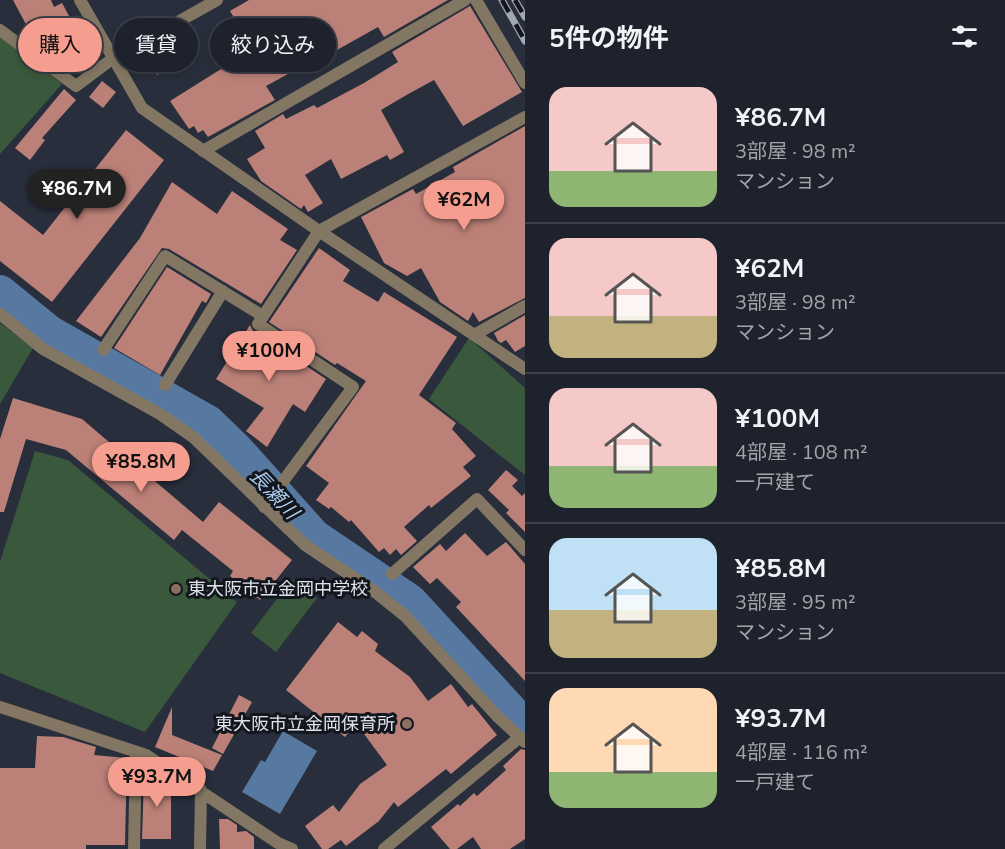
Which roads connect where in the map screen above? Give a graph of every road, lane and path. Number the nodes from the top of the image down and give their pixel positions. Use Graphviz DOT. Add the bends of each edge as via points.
graph roads {
  1 [pos="80,0"];
  2 [pos="218,0"];
  3 [pos="465,0"];
  4 [pos="476,0"];
  5 [pos="0,30"];
  6 [pos="112,59"];
  7 [pos="525,83"];
  8 [pos="525,117"];
  9 [pos="203,151"];
  10 [pos="319,231"];
  11 [pos="223,291"];
  12 [pos="525,306"];
  13 [pos="0,314"];
  14 [pos="263,316"];
  15 [pos="474,334"];
  16 [pos="103,350"];
  17 [pos="525,369"];
  18 [pos="165,385"];
  19 [pos="267,503"];
  20 [pos="525,550"];
  21 [pos="392,574"];
  22 [pos="0,707"];
  23 [pos="522,739"];
  24 [pos="136,752"];
  25 [pos="201,790"];
  26 [pos="134,849"];
  27 [pos="200,849"];
  28 [pos="292,849"];
  29 [pos="384,849"];
  1 -- 6 [label="street"];
  2 -- 6 [label="street"];
  3 -- 9 [label="street"];
  4 -- 7 [label="street"];
  5 -- 6 [label="street" via="76,86"];
  6 -- 9 [label="street" via="142,108"];
  8 -- 10 [label="street"];
  9 -- 10 [label="street"];
  10 -- 14 [label="street"];
  10 -- 15 [label="street"];
  11 -- 14 [label="street"];
  11 -- 16 [label="street" via="165,256"];
  11 -- 18 [label="street"];
  12 -- 15 [label="street"];
  13 -- 19 [label="street" via="43,349 160,414 193,437"];
  14 -- 19 [label="street" via="258,324 353,387"];
  15 -- 17 [label="street"];
  19 -- 23 [label="street" via="305,545 405,616"];
  20 -- 21 [label="street" via="477,499"];
  22 -- 24 [label="street"];
  23 -- 29 [label="street"];
  24 -- 25 [label="street"];
  24 -- 26 [label="street"];
  25 -- 27 [label="street"];
  25 -- 28 [label="street"];
}
